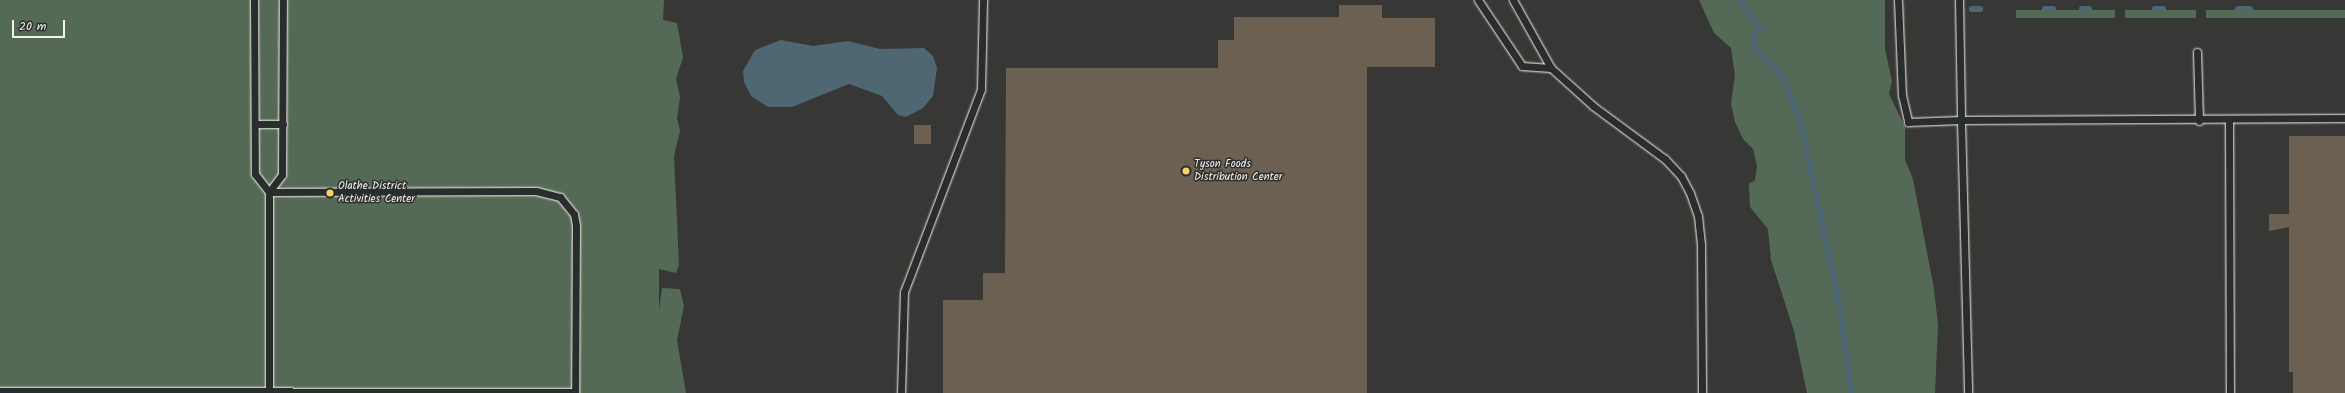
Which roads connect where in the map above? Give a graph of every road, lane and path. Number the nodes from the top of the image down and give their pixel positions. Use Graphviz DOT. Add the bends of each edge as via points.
graph roads {
  1 [pos="254,0"];
  2 [pos="283,0"];
  3 [pos="983,0"];
  4 [pos="1478,0"];
  5 [pos="1513,0"];
  6 [pos="1898,0"];
  7 [pos="1959,0"];
  8 [pos="2197,52"];
  9 [pos="1550,68"];
  10 [pos="2345,118"];
  11 [pos="1961,120"];
  12 [pos="2229,120"];
  13 [pos="2199,121"];
  14 [pos="255,124"];
  15 [pos="283,124"];
  16 [pos="269,192"];
  17 [pos="0,392"];
  18 [pos="269,392"];
  19 [pos="522,393"];
  20 [pos="575,393"];
  21 [pos="902,393"];
  22 [pos="1702,393"];
  23 [pos="1968,393"];
  24 [pos="2230,393"];
  1 -- 14 [label="lane"];
  2 -- 15 [label="lane"];
  3 -- 21 [label="lane" via="981,89 904,292"];
  4 -- 9 [label="lane" via="1522,66"];
  5 -- 9 [label="lane"];
  6 -- 11 [label="lane" via="1902,95 1908,122"];
  7 -- 11 [label="lane"];
  8 -- 13 [label="lane"];
  9 -- 22 [label="lane" via="1593,106 1665,158 1682,176 1690,193 1698,216 1701,245"];
  10 -- 12 [label="lane"];
  11 -- 13 [label="lane"];
  11 -- 23 [label="lane"];
  12 -- 13 [label="lane"];
  12 -- 24 [label="lane"];
  14 -- 15 [label="lane"];
  14 -- 16 [label="lane" via="255,174"];
  15 -- 16 [label="lane" via="282,175"];
  16 -- 18 [label="lane"];
  16 -- 20 [label="lane" via="536,191 560,197 572,209 576,226"];
  17 -- 18 [label="lane"];
  18 -- 19 [label="lane"];
  19 -- 20 [label="lane"];
}
